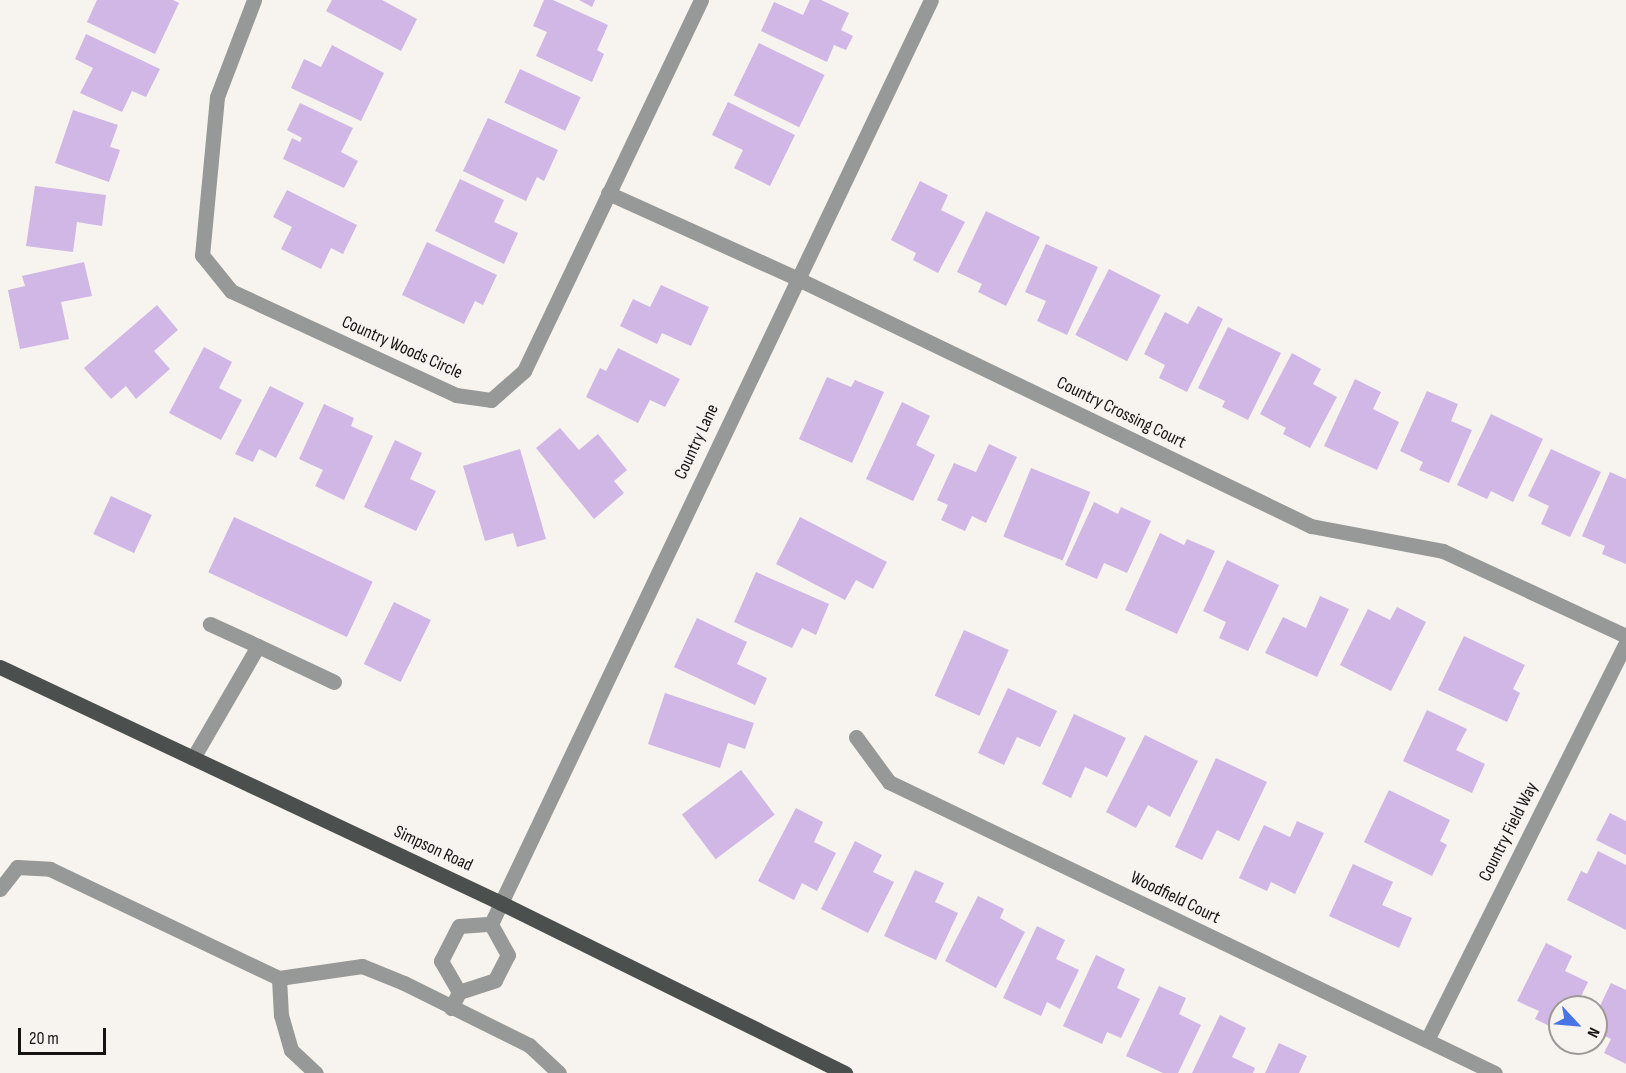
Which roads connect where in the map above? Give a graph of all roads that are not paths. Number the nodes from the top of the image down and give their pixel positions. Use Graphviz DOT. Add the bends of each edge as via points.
graph roads {
  1 [pos="254,0"];
  2 [pos="701,0"];
  3 [pos="931,0"];
  4 [pos="608,193"];
  5 [pos="796,278"];
  6 [pos="210,624"];
  7 [pos="1626,636"];
  8 [pos="1626,642"];
  9 [pos="258,646"];
  10 [pos="0,668"];
  11 [pos="334,682"];
  12 [pos="856,737"];
  13 [pos="193,758"];
  14 [pos="0,889"];
  15 [pos="501,903"];
  16 [pos="491,924"];
  17 [pos="279,978"];
  18 [pos="459,992"];
  19 [pos="451,1008"];
  20 [pos="1427,1040"];
  21 [pos="316,1073"];
  22 [pos="559,1073"];
  23 [pos="845,1073"];
  24 [pos="1495,1073"];
  1 -- 4 [label="street, Country Woods Circle" via="217,97 202,255 231,291 456,395 490,400 524,371"];
  2 -- 4 [label="street, Country Woods Circle"];
  3 -- 5 [label="street, Country Lane"];
  4 -- 5 [label="street, Country Crossing Court"];
  5 -- 7 [label="street, Country Crossing Court" via="1311,526 1443,551"];
  5 -- 15 [label="street, Country Lane"];
  6 -- 9 [label="street"];
  8 -- 20 [label="street, Country Field Way"];
  9 -- 11 [label="street"];
  9 -- 13 [label="street"];
  10 -- 13 [label="main road, Simpson Road"];
  12 -- 20 [label="street, Woodfield Court" via="889,782"];
  13 -- 15 [label="main road, Simpson Road"];
  14 -- 17 [label="street" via="17,867 50,869"];
  15 -- 16 [label="street, Country Lane"];
  15 -- 23 [label="main road, Simpson Road"];
  16 -- 18 [label="street" via="508,955 495,980"];
  16 -- 18 [label="street" via="459,926 441,961"];
  17 -- 19 [label="street" via="362,966"];
  17 -- 21 [label="street" via="280,1015 291,1050"];
  18 -- 19 [label="street"];
  19 -- 22 [label="street" via="529,1045"];
  20 -- 24 [label="street, Woodfield Court"];
}
